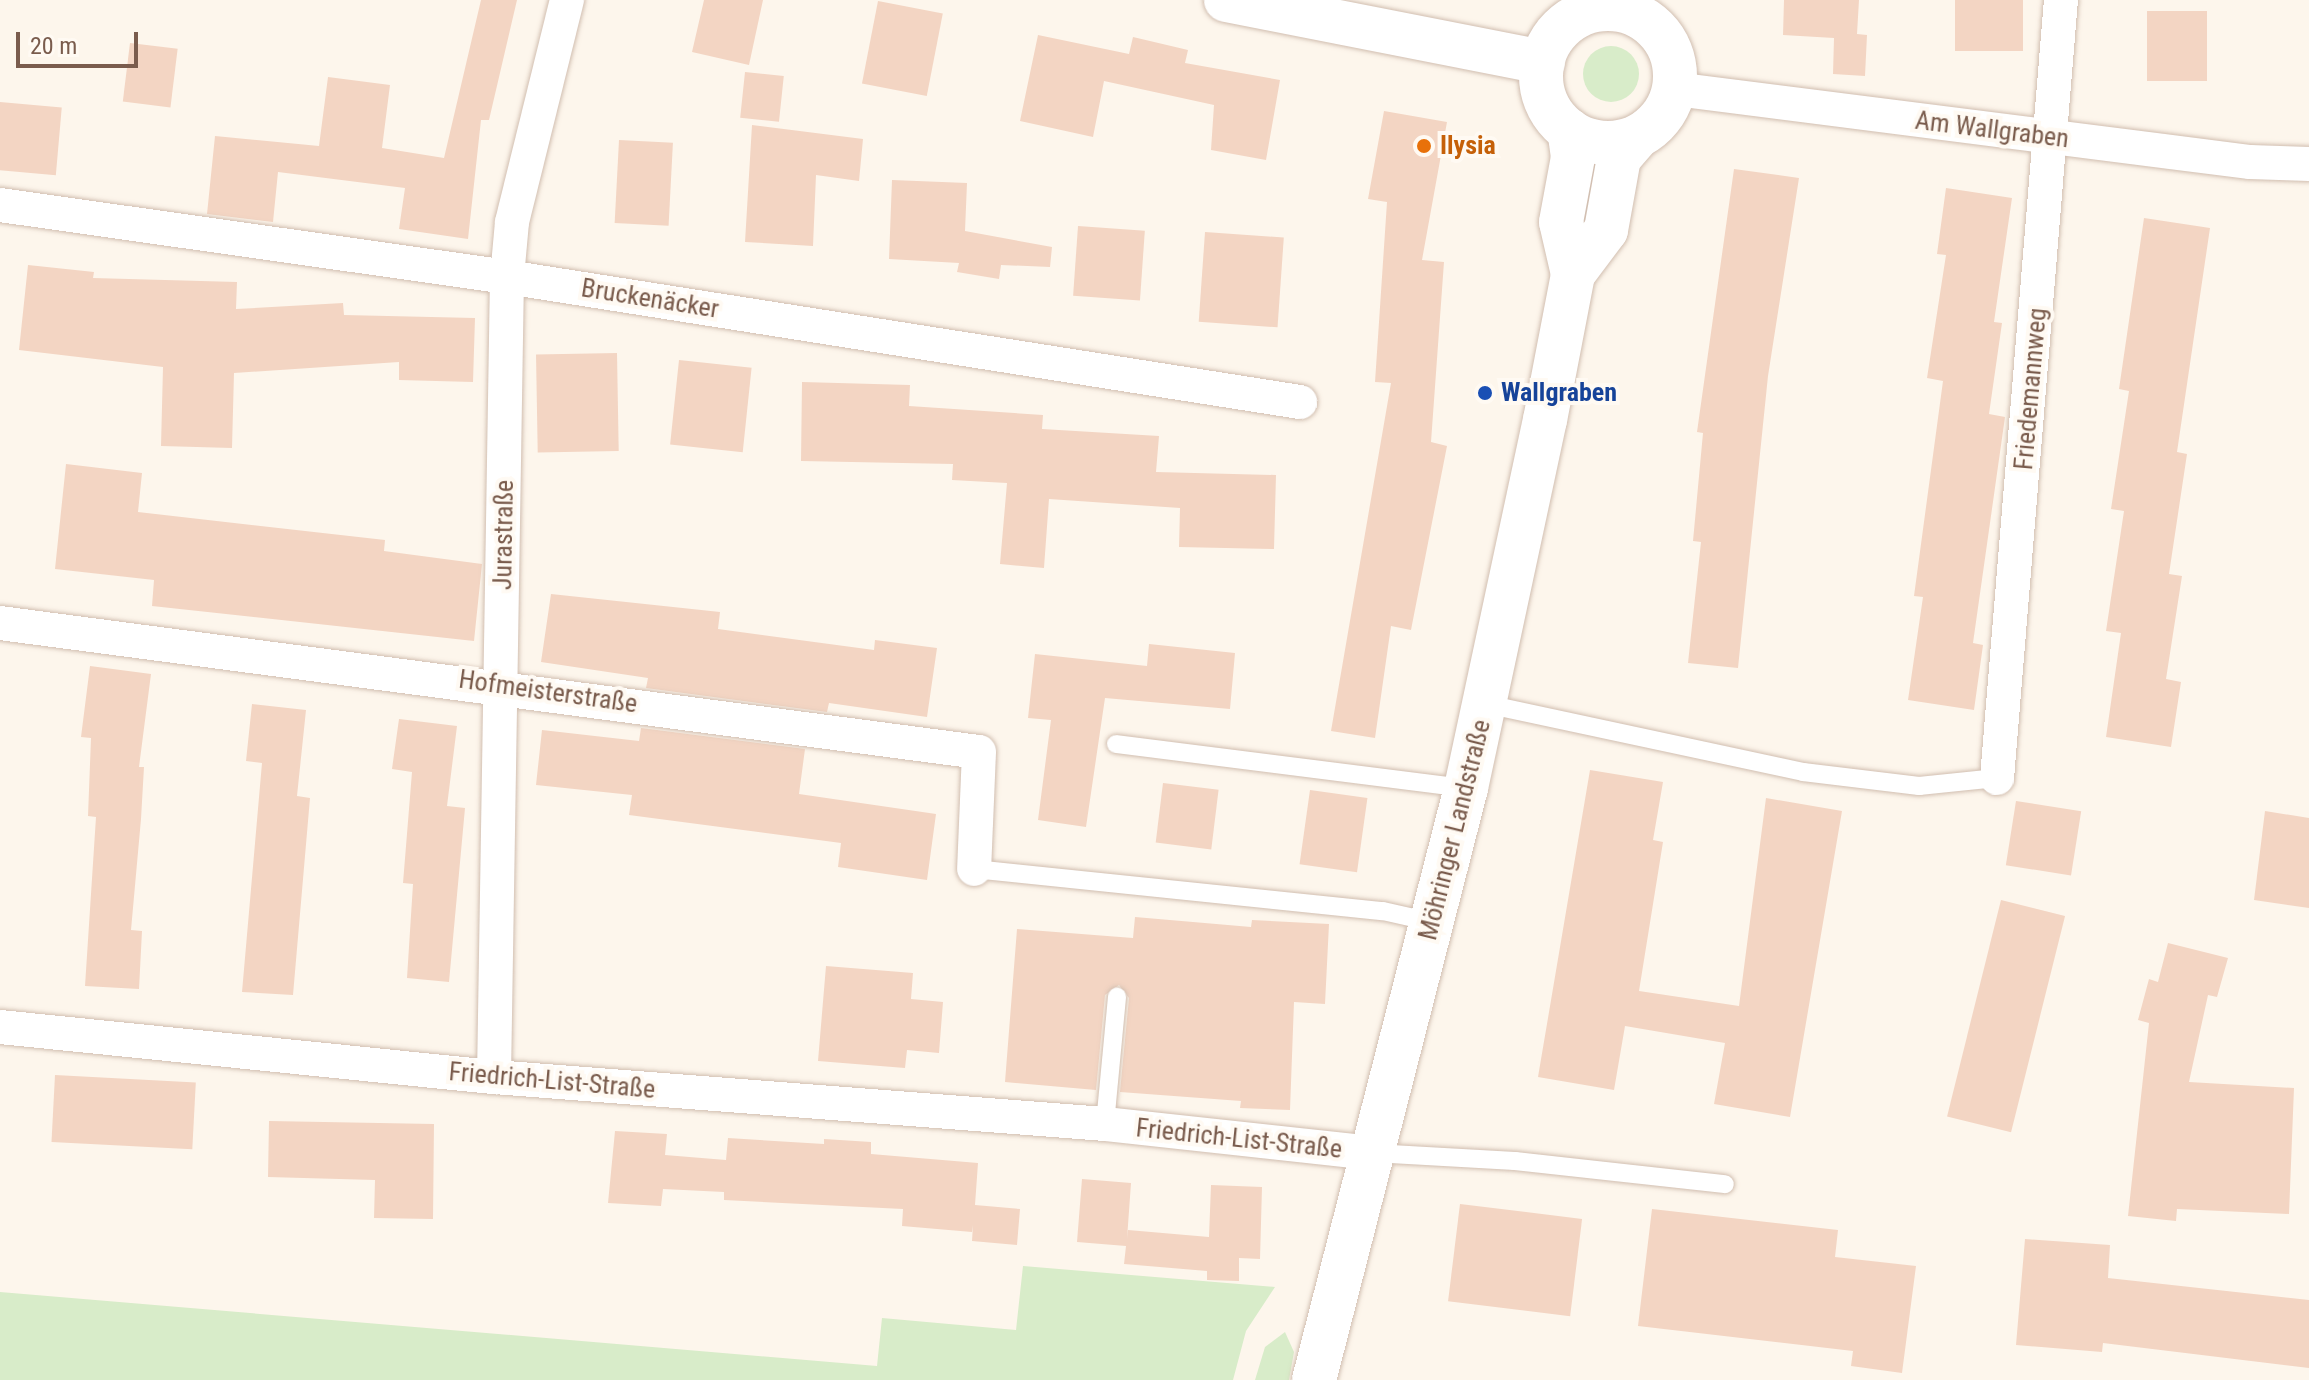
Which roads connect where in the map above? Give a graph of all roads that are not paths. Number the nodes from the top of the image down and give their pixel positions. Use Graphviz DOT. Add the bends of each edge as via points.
graph roads {
  1 [pos="567,0"];
  2 [pos="1226,0"];
  3 [pos="2061,0"];
  4 [pos="1594,5"];
  5 [pos="1653,14"];
  6 [pos="1543,62"];
  7 [pos="1675,89"];
  8 [pos="1569,130"];
  9 [pos="1637,137"];
  10 [pos="2053,138"];
  11 [pos="2309,164"];
  12 [pos="0,205"];
  13 [pos="1573,274"];
  14 [pos="507,277"];
  15 [pos="1300,402"];
  16 [pos="0,623"];
  17 [pos="502,685"];
  18 [pos="1486,704"];
  19 [pos="1116,744"];
  20 [pos="1997,778"];
  21 [pos="1466,788"];
  22 [pos="974,869"];
  23 [pos="1432,922"];
  24 [pos="1117,997"];
  25 [pos="0,1027"];
  26 [pos="494,1077"];
  27 [pos="1105,1124"];
  28 [pos="1373,1153"];
  29 [pos="1725,1184"];
  30 [pos="1314,1380"];
  1 -- 14 [label="street, Jurastraße" via="512,222"];
  2 -- 6 [label="main road"];
  3 -- 10 [label="street, Friedemannweg"];
  4 -- 5 [label="main road"];
  4 -- 6 [label="main road" via="1554,35"];
  5 -- 7 [label="main road" via="1670,47"];
  6 -- 8 [label="main road" via="1545,100"];
  7 -- 9 [label="main road, Möhringer Landstraße" via="1654,125"];
  7 -- 10 [label="street, Am Wallgraben"];
  8 -- 9 [label="main road" via="1602,143"];
  8 -- 13 [label="main road, Möhringer Landstraße" via="1573,157 1561,222"];
  9 -- 13 [label="main road, Möhringer Landstraße" via="1619,158 1606,230"];
  10 -- 11 [label="street, Am Wallgraben"];
  10 -- 20 [label="street, Friedemannweg"];
  12 -- 14 [label="street, Bruckenäcker"];
  13 -- 18 [label="main road, Möhringer Landstraße"];
  14 -- 15 [label="street, Bruckenäcker"];
  14 -- 17 [label="street, Jurastraße"];
  16 -- 17 [label="street, Hofmeisterstraße"];
  17 -- 22 [label="street, Hofmeisterstraße" via="979,752"];
  17 -- 26 [label="street, Jurastraße"];
  18 -- 20 [label="lane" via="1803,772 1919,786"];
  18 -- 21 [label="main road, Möhringer Landstraße"];
  19 -- 21 [label="lane"];
  21 -- 23 [label="main road, Möhringer Landstraße"];
  22 -- 23 [label="lane" via="1383,911"];
  23 -- 28 [label="main road, Möhringer Landstraße"];
  24 -- 27 [label="lane, Friedrich-List-Straße"];
  25 -- 26 [label="street, Friedrich-List-Straße"];
  26 -- 27 [label="street, Friedrich-List-Straße"];
  27 -- 28 [label="street, Friedrich-List-Straße"];
  28 -- 29 [label="lane" via="1515,1161"];
  28 -- 30 [label="main road, Möhringer Landstraße"];
}
